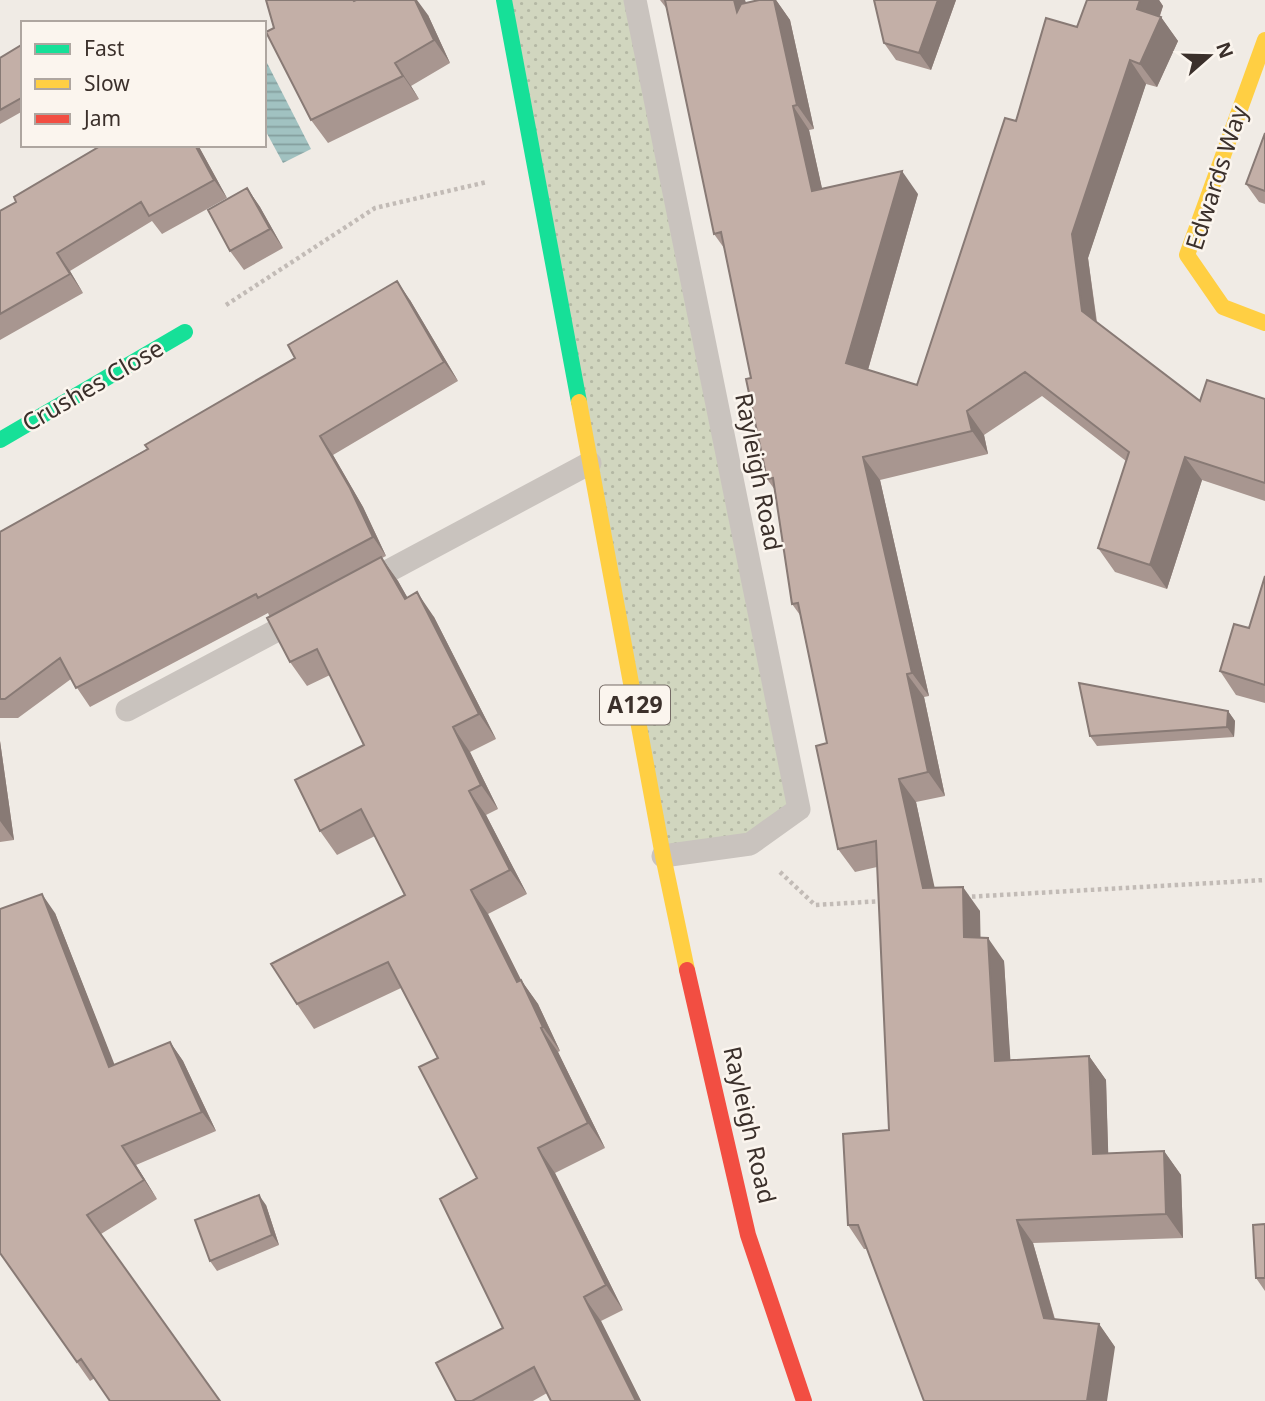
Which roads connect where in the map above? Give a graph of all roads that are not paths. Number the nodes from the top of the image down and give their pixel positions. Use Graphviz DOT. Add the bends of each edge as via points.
graph roads {
  1 [pos="504,0"];
  2 [pos="635,0"];
  3 [pos="1265,40"];
  4 [pos="1265,323"];
  5 [pos="185,331"];
  6 [pos="0,440"];
  7 [pos="590,463"];
  8 [pos="346,593"];
  9 [pos="322,606"];
  10 [pos="127,710"];
  11 [pos="663,856"];
  12 [pos="804,1401"];
  1 -- 7 [label="main road, Rayleigh Road / A129"];
  2 -- 11 [label="lane, Rayleigh Road" via="799,809 750,844"];
  3 -- 4 [label="main road, Edwards Way" via="1187,255 1223,307"];
  5 -- 6 [label="main road, Crushes Close"];
  7 -- 8 [label="lane"];
  7 -- 11 [label="main road, Rayleigh Road / A129"];
  9 -- 10 [label="lane"];
  11 -- 12 [label="main road, Rayleigh Road / A129" via="748,1235"];
}
